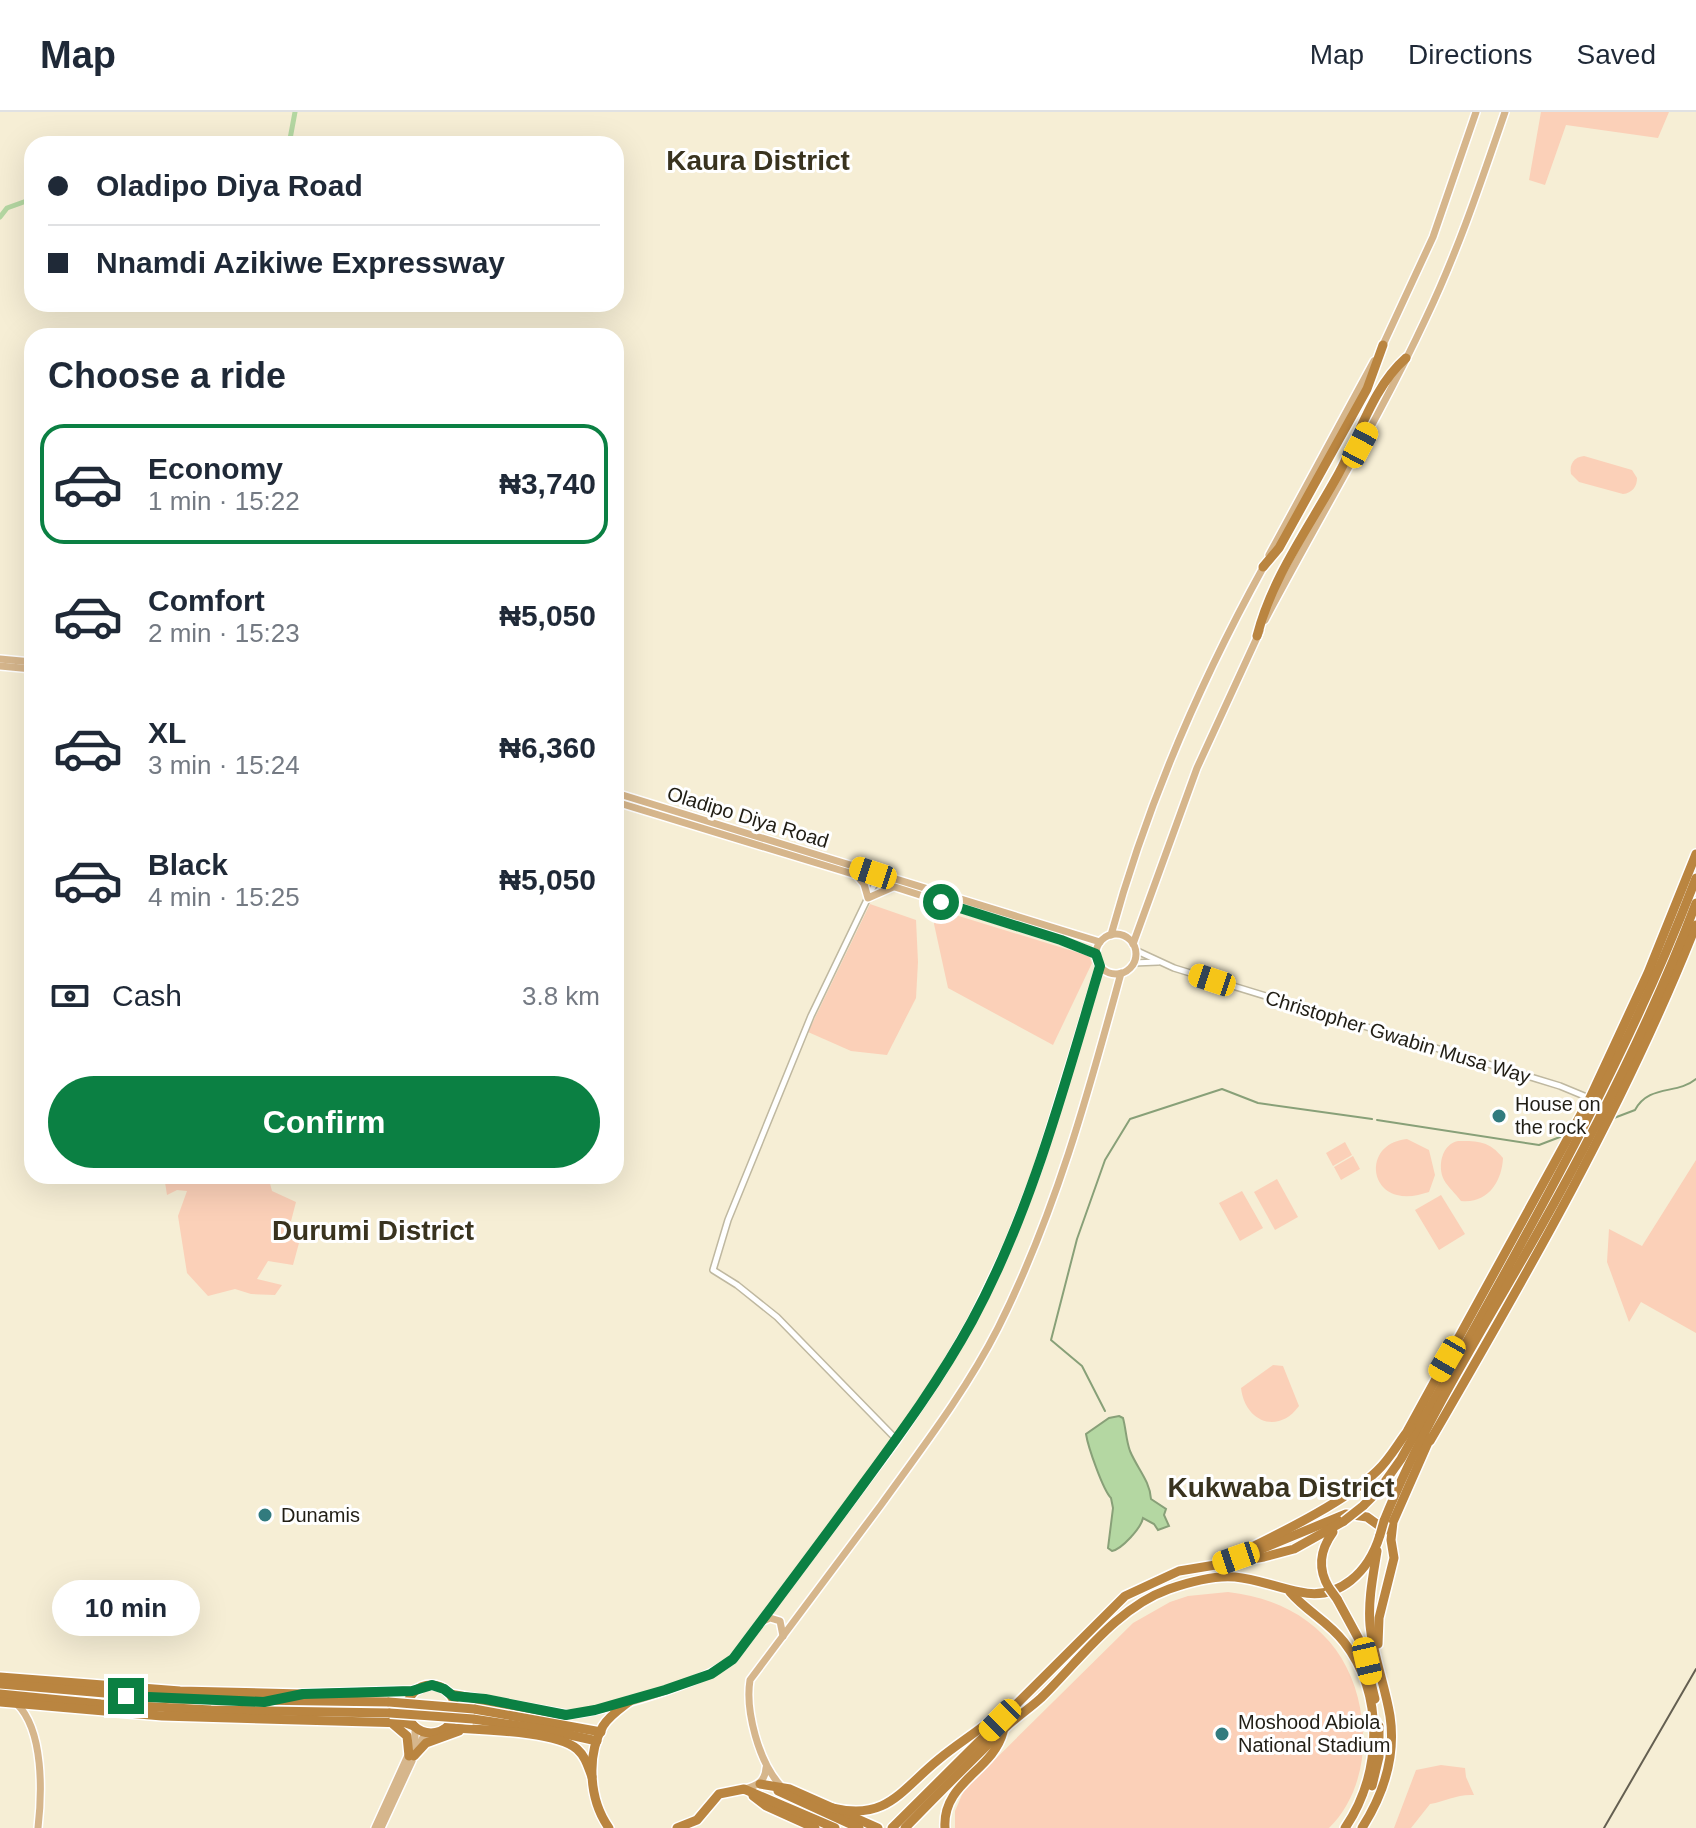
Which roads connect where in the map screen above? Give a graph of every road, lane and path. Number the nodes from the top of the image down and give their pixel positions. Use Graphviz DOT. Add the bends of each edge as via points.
graph roads {
  1 [pos="1476,112"];
  2 [pos="1505,112"];
  3 [pos="1383,345"];
  4 [pos="1406,358"];
  5 [pos="1336,443"];
  6 [pos="1350,450"];
  7 [pos="1286,533"];
  8 [pos="1300,540"];
  9 [pos="1263,567"];
  10 [pos="1257,636"];
  11 [pos="0,658"];
  12 [pos="24,662"];
  13 [pos="0,666"];
  14 [pos="24,668"];
  15 [pos="624,795"];
  16 [pos="624,804"];
  17 [pos="1696,854"];
  18 [pos="856,875"];
  19 [pos="1696,878"];
  20 [pos="876,881"];
  21 [pos="893,887"];
  22 [pos="868,898"];
  23 [pos="1696,903"];
  24 [pos="1689,920"];
  25 [pos="1111,935"];
  26 [pos="1664,937"];
  27 [pos="1100,942"];
  28 [pos="1134,947"];
  29 [pos="1096,954"];
  30 [pos="1159,962"];
  31 [pos="1133,963"];
  32 [pos="1100,966"];
  33 [pos="1121,973"];
  34 [pos="1590,1098"];
  35 [pos="1524,1222"];
  36 [pos="1545,1237"];
  37 [pos="1519,1256"];
  38 [pos="1482,1348"];
  39 [pos="1460,1372"];
  40 [pos="1430,1416"];
  41 [pos="1408,1430"];
  42 [pos="897,1440"];
  43 [pos="1430,1441"];
  44 [pos="1343,1522"];
  45 [pos="1379,1537"];
  46 [pos="1391,1540"];
  47 [pos="1219,1564"];
  48 [pos="1279,1586"];
  49 [pos="761,1622"];
  50 [pos="1333,1625"];
  51 [pos="783,1636"];
  52 [pos="1056,1663"];
  53 [pos="1378,1671"];
  54 [pos="0,1677"];
  55 [pos="0,1684"];
  56 [pos="148,1689"];
  57 [pos="419,1689"];
  58 [pos="1374,1689"];
  59 [pos="0,1694"];
  60 [pos="302,1694"];
  61 [pos="450,1694"];
  62 [pos="174,1699"];
  63 [pos="630,1701"];
  64 [pos="0,1702"];
  65 [pos="264,1702"];
  66 [pos="17,1704"];
  67 [pos="35,1706"];
  68 [pos="211,1710"];
  69 [pos="252,1711"];
  70 [pos="1377,1711"];
  71 [pos="390,1713"];
  72 [pos="474,1714"];
  73 [pos="566,1715"];
  74 [pos="162,1716"];
  75 [pos="295,1720"];
  76 [pos="28,1721"];
  77 [pos="415,1726"];
  78 [pos="468,1729"];
  79 [pos="443,1730"];
  80 [pos="1003,1730"];
  81 [pos="1374,1732"];
  82 [pos="429,1733"];
  83 [pos="599,1737"];
  84 [pos="550,1738"];
  85 [pos="584,1738"];
  86 [pos="411,1756"];
  87 [pos="766,1765"];
  88 [pos="1376,1772"];
  89 [pos="592,1777"];
  90 [pos="760,1784"];
  91 [pos="785,1787"];
  92 [pos="744,1789"];
  93 [pos="1362,1799"];
  94 [pos="833,1808"];
  95 [pos="36,1828"];
  96 [pos="378,1828"];
  97 [pos="609,1828"];
  98 [pos="677,1828"];
  99 [pos="815,1828"];
  100 [pos="835,1828"];
  101 [pos="859,1828"];
  102 [pos="878,1828"];
  103 [pos="892,1828"];
  104 [pos="905,1828"];
  105 [pos="945,1828"];
  106 [pos="1348,1828"];
  107 [pos="1362,1828"];
  1 -- 3 [label="main road" via="1433,237"];
  2 -- 4 [label="main road" via="1463,232"];
  3 -- 5 [label="highway" via="1367,389"];
  3 -- 9 [label="main road"];
  4 -- 6 [label="highway" via="1383,384"];
  4 -- 10 [label="main road"];
  5 -- 6 [label="highway"];
  5 -- 7 [label="highway"];
  6 -- 8 [label="highway"];
  7 -- 8 [label="highway" via="1294,532"];
  7 -- 9 [label="highway"];
  8 -- 10 [label="highway" via="1269,599"];
  9 -- 25 [label="main road" via="1180,738"];
  10 -- 28 [label="main road" via="1197,768"];
  11 -- 12 [label="main road"];
  13 -- 14 [label="main road"];
  15 -- 27 [label="main road, Oladipo Diya Road"];
  16 -- 18 [label="main road, Oladipo Diya Road"];
  17 -- 26 [label="highway"];
  18 -- 20 [label="main road, Oladipo Diya Road"];
  18 -- 22 [label="main road"];
  19 -- 24 [label="highway"];
  20 -- 21 [label="main road, Oladipo Diya Road"];
  20 -- 22 [label="street"];
  21 -- 22 [label="main road"];
  21 -- 29 [label="main road, Oladipo Diya Road"];
  22 -- 42 [label="street" via="811,1016 728,1220 713,1270 777,1317"];
  23 -- 24 [label="highway"];
  24 -- 26 [label="highway"];
  24 -- 36 [label="highway" via="1687,948 1642,1049"];
  24 -- 37 [label="highway" via="1599,1118"];
  25 -- 27 [label="main road"];
  25 -- 28 [label="main road" via="1123,936"];
  26 -- 34 [label="highway"];
  27 -- 29 [label="main road"];
  28 -- 30 [label="street"];
  28 -- 31 [label="main road"];
  29 -- 32 [label="main road"];
  30 -- 31 [label="street"];
  30 -- 34 [label="street, Christopher Gwabin Musa Way"];
  31 -- 33 [label="main road"];
  32 -- 33 [label="main road" via="1111,974"];
  32 -- 42 [label="main road" via="1048,1138 1003,1258 956,1350"];
  33 -- 51 [label="main road" via="1061,1180 996,1330 938,1426"];
  34 -- 35 [label="highway"];
  35 -- 37 [label="highway"];
  35 -- 41 [label="highway"];
  36 -- 37 [label="highway"];
  36 -- 38 [label="highway"];
  37 -- 39 [label="highway"];
  37 -- 40 [label="highway"];
  38 -- 39 [label="highway"];
  38 -- 43 [label="highway"];
  39 -- 40 [label="highway"];
  40 -- 41 [label="highway"];
  40 -- 43 [label="highway"];
  40 -- 44 [label="highway, bridge" via="1391,1474"];
  40 -- 45 [label="highway, bridge"];
  41 -- 47 [label="highway" via="1365,1482"];
  42 -- 49 [label="main road"];
  43 -- 46 [label="highway" via="1395,1515"];
  44 -- 47 [label="highway" via="1294,1549"];
  44 -- 58 [label="highway, bridge" via="1322,1553 1323,1573 1362,1645"];
  45 -- 48 [label="highway" via="1362,1571 1340,1588 1313,1594"];
  45 -- 53 [label="highway" via="1369,1602"];
  46 -- 47 [label="highway" via="1373,1520 1346,1514"];
  46 -- 53 [label="highway" via="1393,1568 1379,1618"];
  47 -- 52 [label="highway" via="1179,1571 1125,1596"];
  48 -- 50 [label="highway" via="1313,1604"];
  48 -- 80 [label="highway" via="1219,1577 1149,1598 1123,1615"];
  49 -- 51 [label="main road" via="777,1619"];
  49 -- 63 [label="main road" via="733,1659 711,1674"];
  50 -- 58 [label="highway" via="1354,1648"];
  50 -- 81 [label="highway" via="1362,1673"];
  51 -- 87 [label="main road" via="750,1680 750,1710"];
  52 -- 94 [label="highway" via="883,1807 862,1812"];
  52 -- 103 [label="highway"];
  53 -- 107 [label="highway" via="1390,1717 1391,1748 1379,1798"];
  54 -- 56 [label="highway"];
  55 -- 62 [label="highway"];
  56 -- 60 [label="highway"];
  56 -- 62 [label="highway"];
  57 -- 60 [label="highway"];
  57 -- 61 [label="highway" via="438,1686"];
  57 -- 77 [label="highway" via="408,1703"];
  58 -- 70 [label="highway"];
  59 -- 68 [label="highway"];
  60 -- 65 [label="highway"];
  61 -- 73 [label="highway"];
  61 -- 79 [label="highway" via="455,1713"];
  62 -- 65 [label="highway"];
  63 -- 73 [label="main road"];
  63 -- 83 [label="highway" via="603,1725"];
  64 -- 66 [label="highway"];
  65 -- 71 [label="highway"];
  66 -- 67 [label="highway"];
  66 -- 76 [label="main road"];
  67 -- 74 [label="highway"];
  67 -- 76 [label="main road"];
  68 -- 69 [label="highway"];
  68 -- 74 [label="highway"];
  69 -- 71 [label="highway"];
  69 -- 75 [label="highway"];
  70 -- 81 [label="highway"];
  70 -- 88 [label="highway"];
  71 -- 72 [label="highway, bridge"];
  71 -- 75 [label="highway"];
  71 -- 77 [label="highway"];
  71 -- 86 [label="highway" via="407,1736"];
  72 -- 83 [label="highway" via="553,1721"];
  72 -- 85 [label="highway"];
  74 -- 75 [label="highway"];
  76 -- 95 [label="main road" via="39,1769"];
  77 -- 82 [label="highway"];
  77 -- 86 [label="main road"];
  78 -- 79 [label="highway"];
  78 -- 84 [label="highway"];
  78 -- 86 [label="highway" via="426,1743"];
  79 -- 82 [label="highway"];
  80 -- 104 [label="highway"];
  80 -- 105 [label="highway" via="995,1750 951,1798"];
  81 -- 93 [label="highway"];
  82 -- 86 [label="main road"];
  83 -- 85 [label="highway"];
  83 -- 89 [label="highway"];
  84 -- 85 [label="highway"];
  84 -- 89 [label="highway" via="580,1751"];
  86 -- 96 [label="main road"];
  87 -- 90 [label="main road"];
  87 -- 91 [label="main road"];
  88 -- 93 [label="highway"];
  88 -- 106 [label="highway" via="1367,1801"];
  89 -- 97 [label="highway"];
  90 -- 91 [label="highway"];
  90 -- 92 [label="main road"];
  90 -- 101 [label="highway"];
  91 -- 94 [label="highway"];
  92 -- 98 [label="highway" via="719,1794 697,1820"];
  92 -- 99 [label="highway" via="766,1806"];
  92 -- 100 [label="highway"];
  93 -- 106 [label="highway"];
  94 -- 102 [label="highway"];
}
